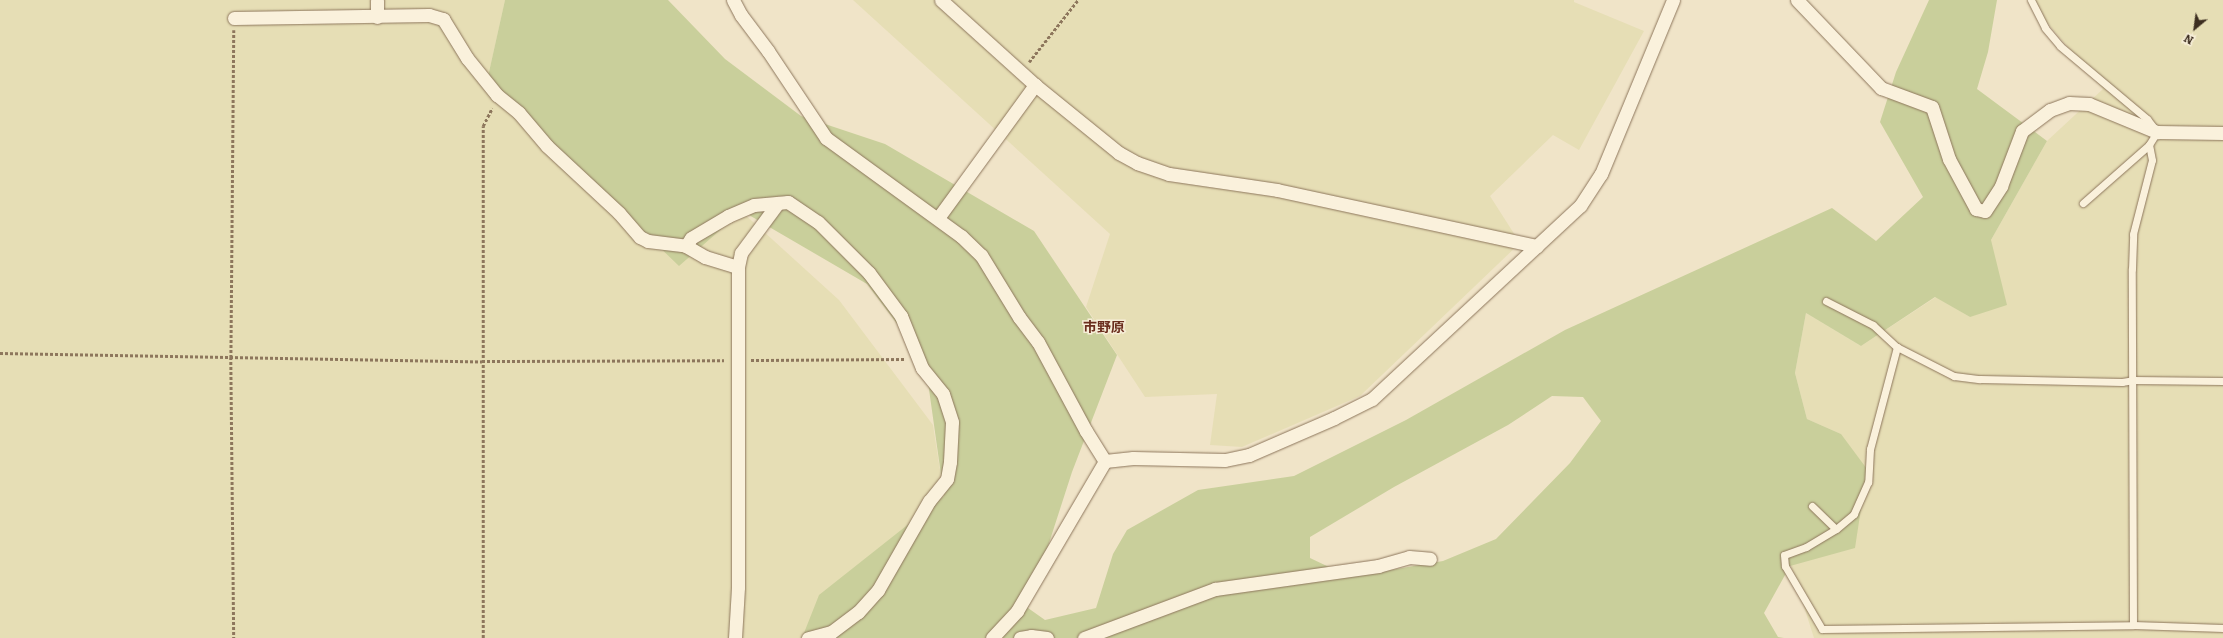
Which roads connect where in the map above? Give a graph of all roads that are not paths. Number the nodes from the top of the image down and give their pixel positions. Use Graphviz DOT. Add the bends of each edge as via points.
graph roads {
  1 [pos="377,0"];
  2 [pos="734,0"];
  3 [pos="941,0"];
  4 [pos="1673,0"];
  5 [pos="1797,0"];
  6 [pos="2031,0"];
  7 [pos="377,17"];
  8 [pos="234,18"];
  9 [pos="1035,85"];
  10 [pos="2157,132"];
  11 [pos="2223,133"];
  12 [pos="2149,145"];
  13 [pos="778,203"];
  14 [pos="2083,203"];
  15 [pos="938,218"];
  16 [pos="686,246"];
  17 [pos="1537,246"];
  18 [pos="738,267"];
  19 [pos="1826,301"];
  20 [pos="1897,347"];
  21 [pos="2133,380"];
  22 [pos="2223,381"];
  23 [pos="1105,462"];
  24 [pos="1812,506"];
  25 [pos="1836,529"];
  26 [pos="1430,559"];
  27 [pos="2132,625"];
  28 [pos="2223,628"];
  29 [pos="735,638"];
  30 [pos="808,638"];
  31 [pos="992,638"];
  32 [pos="1020,638"];
  33 [pos="1047,638"];
  34 [pos="1084,638"];
  1 -- 7 [label="street"];
  2 -- 15 [label="street" via="741,15 826,138"];
  3 -- 9 [label="street"];
  4 -- 17 [label="street" via="1601,174 1580,206"];
  5 -- 10 [label="street" via="1881,88 1932,107 1949,159 1976,209 1985,211 2001,186 2022,131 2050,110 2069,103 2089,104"];
  6 -- 10 [label="lane" via="2045,28 2060,46 2147,119"];
  7 -- 8 [label="street"];
  7 -- 16 [label="street" via="429,15 443,19 468,58 497,95 519,113 547,146 619,213 640,237 648,241"];
  9 -- 15 [label="street"];
  9 -- 17 [label="street" via="1119,153 1169,174 1277,190"];
  10 -- 11 [label="street"];
  10 -- 12 [label="lane"];
  12 -- 14 [label="lane"];
  12 -- 21 [label="lane" via="2152,160 2134,234"];
  13 -- 16 [label="street" via="754,205 728,216 691,238"];
  13 -- 18 [label="street" via="741,253"];
  13 -- 30 [label="street" via="788,202 818,222 870,273 901,316 922,368 943,394 952,422 947,479 929,501 878,590 858,612 831,632"];
  15 -- 23 [label="street" via="981,255 1019,317 1038,342"];
  16 -- 18 [label="street" via="705,257"];
  17 -- 23 [label="street" via="1372,400 1249,455 1225,460 1133,458"];
  18 -- 29 [label="street" via="738,587"];
  19 -- 20 [label="lane" via="1873,325"];
  20 -- 21 [label="lane" via="1954,376 1988,380"];
  20 -- 25 [label="lane" via="1870,449 1868,482 1854,514"];
  21 -- 22 [label="lane"];
  21 -- 27 [label="lane"];
  23 -- 31 [label="street" via="1017,611"];
  24 -- 25 [label="lane"];
  25 -- 27 [label="lane" via="1784,555 1785,566 1822,629"];
  26 -- 34 [label="street" via="1410,557 1378,566 1215,589"];
  27 -- 28 [label="lane"];
  32 -- 33 [label="street"];
}
